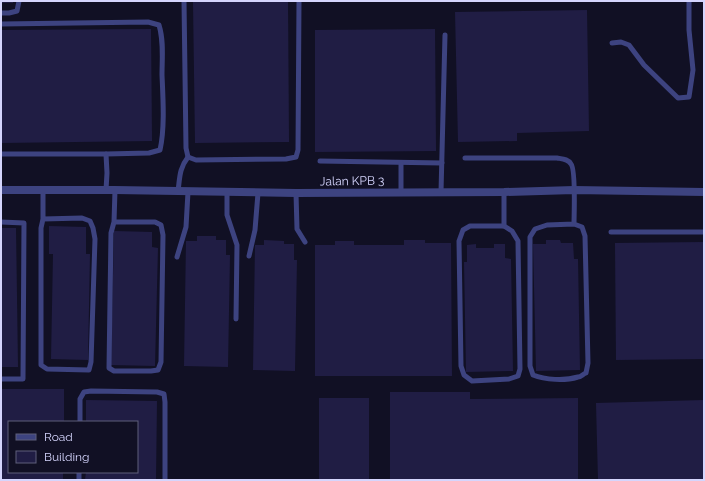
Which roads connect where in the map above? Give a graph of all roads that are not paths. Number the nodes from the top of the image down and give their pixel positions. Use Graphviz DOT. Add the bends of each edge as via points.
graph roads {
  1 [pos="19,1"];
  2 [pos="184,1"];
  3 [pos="299,1"];
  4 [pos="689,1"];
  5 [pos="1,13"];
  6 [pos="1,24"];
  7 [pos="444,35"];
  8 [pos="612,43"];
  9 [pos="1,154"];
  10 [pos="106,154"];
  11 [pos="188,157"];
  12 [pos="465,158"];
  13 [pos="320,161"];
  14 [pos="401,163"];
  15 [pos="442,163"];
  16 [pos="1,190"];
  17 [pos="43,190"];
  18 [pos="111,190"];
  19 [pos="574,190"];
  20 [pos="178,191"];
  21 [pos="188,192"];
  22 [pos="226,192"];
  23 [pos="401,192"];
  24 [pos="441,192"];
  25 [pos="504,192"];
  26 [pos="704,192"];
  27 [pos="258,193"];
  28 [pos="296,193"];
  29 [pos="43,218"];
  30 [pos="1,222"];
  31 [pos="114,222"];
  32 [pos="574,224"];
  33 [pos="504,226"];
  34 [pos="611,232"];
  35 [pos="704,232"];
  36 [pos="305,242"];
  37 [pos="249,256"];
  38 [pos="177,257"];
  39 [pos="236,319"];
  40 [pos="1,379"];
  41 [pos="80,421"];
  42 [pos="165,480"];
  1 -- 5 [label="lane" via="17,11"];
  2 -- 11 [label="lane"];
  3 -- 11 [label="lane" via="296,157 196,160"];
  4 -- 8 [label="lane" via="693,70 689,97 678,98 644,65 629,45 621,42"];
  6 -- 10 [label="lane" via="148,22 159,25 162,34 163,139 160,150 149,153"];
  7 -- 15 [label="lane"];
  9 -- 10 [label="lane"];
  10 -- 18 [label="lane"];
  11 -- 20 [label="lane" via="180,172"];
  12 -- 19 [label="lane" via="566,159 572,165"];
  13 -- 14 [label="lane"];
  14 -- 15 [label="lane"];
  14 -- 23 [label="lane"];
  15 -- 24 [label="lane"];
  16 -- 17 [label="street, Jalan KPB 3"];
  17 -- 18 [label="street, Jalan KPB 3"];
  17 -- 29 [label="lane"];
  18 -- 20 [label="street, Jalan KPB 3"];
  18 -- 31 [label="lane"];
  19 -- 25 [label="street, Jalan KPB 3"];
  19 -- 26 [label="street, Jalan KPB 3"];
  19 -- 32 [label="lane"];
  20 -- 21 [label="street, Jalan KPB 3"];
  21 -- 22 [label="street, Jalan KPB 3"];
  21 -- 38 [label="lane" via="186,227"];
  22 -- 27 [label="street, Jalan KPB 3"];
  22 -- 39 [label="lane" via="226,215 237,245"];
  23 -- 24 [label="street, Jalan KPB 3"];
  23 -- 28 [label="street, Jalan KPB 3"];
  24 -- 25 [label="street, Jalan KPB 3"];
  25 -- 33 [label="lane"];
  27 -- 28 [label="street, Jalan KPB 3"];
  27 -- 37 [label="lane" via="255,230"];
  28 -- 36 [label="lane" via="297,229"];
  29 -- 29 [label="lane" via="82,218 90,221 93,228 95,239 89,370 47,369 41,365"];
  30 -- 40 [label="lane" via="24,223 23,379"];
  31 -- 31 [label="lane" via="155,222 161,225 161,346 158,370 114,371 109,368 111,233"];
  32 -- 32 [label="lane" via="582,226 585,236 588,363 586,373 579,377 541,378 533,376 530,366 530,237 535,229 547,225"];
  33 -- 33 [label="lane" via="512,231 518,241 520,369 518,376 509,379 472,381 464,375 461,366 458,240 463,230 470,226"];
  34 -- 35 [label="lane"];
  41 -- 42 [label="lane" via="80,399 84,392 164,394"];
}
